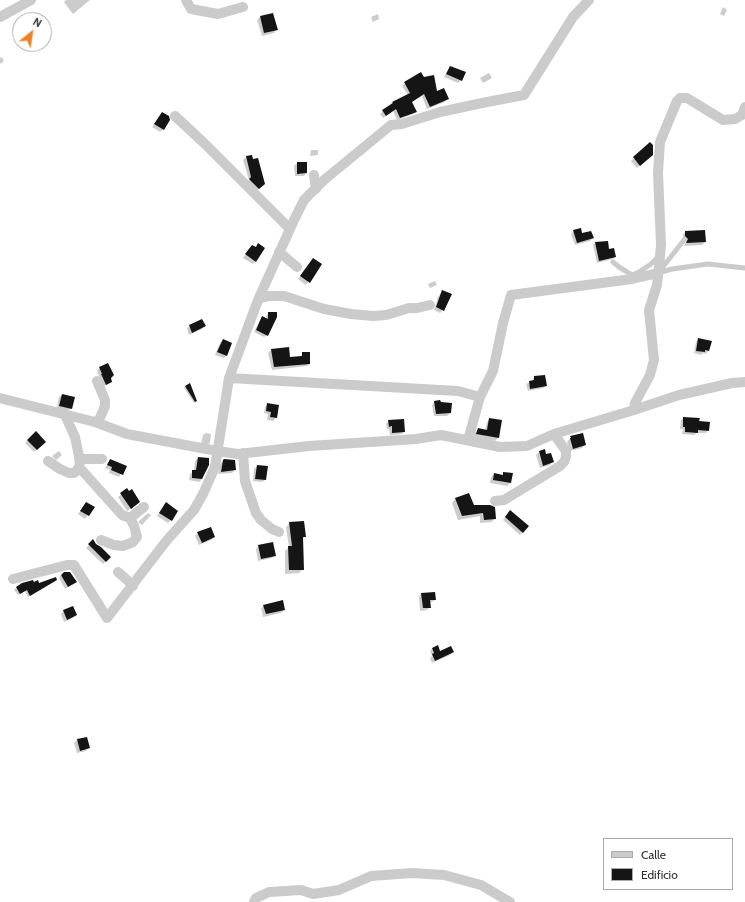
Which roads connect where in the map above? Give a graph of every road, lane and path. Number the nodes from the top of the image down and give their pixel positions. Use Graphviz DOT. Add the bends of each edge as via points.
graph roads {
  1 [pos="31,0"];
  2 [pos="186,0"];
  3 [pos="590,0"];
  4 [pos="243,7"];
  5 [pos="0,17"];
  6 [pos="745,107"];
  7 [pos="175,116"];
  8 [pos="314,175"];
  9 [pos="316,189"];
  10 [pos="290,229"];
  11 [pos="684,240"];
  12 [pos="280,252"];
  13 [pos="660,255"];
  14 [pos="612,262"];
  15 [pos="296,267"];
  16 [pos="745,268"];
  17 [pos="658,273"];
  18 [pos="258,300"];
  19 [pos="430,305"];
  20 [pos="229,378"];
  21 [pos="98,381"];
  22 [pos="745,382"];
  23 [pos="480,397"];
  24 [pos="0,398"];
  25 [pos="634,410"];
  26 [pos="65,415"];
  27 [pos="95,422"];
  28 [pos="554,434"];
  29 [pos="468,440"];
  30 [pos="217,451"];
  31 [pos="243,453"];
  32 [pos="102,459"];
  33 [pos="48,461"];
  34 [pos="79,463"];
  35 [pos="495,501"];
  36 [pos="144,507"];
  37 [pos="130,518"];
  38 [pos="279,532"];
  39 [pos="101,540"];
  40 [pos="118,572"];
  41 [pos="12,579"];
  42 [pos="133,586"];
  43 [pos="254,902"];
  44 [pos="510,902"];
  1 -- 5 [label="street"];
  2 -- 4 [label="street" via="191,9 218,14"];
  3 -- 9 [label="street" via="573,17 524,95 391,125"];
  6 -- 13 [label="street" via="742,115 735,119 723,120 687,98 677,101 660,142"];
  7 -- 10 [label="street"];
  8 -- 9 [label="street"];
  9 -- 10 [label="street" via="304,200"];
  10 -- 12 [label="street"];
  11 -- 17 [label="lane"];
  12 -- 15 [label="street"];
  12 -- 18 [label="street"];
  13 -- 14 [label="lane" via="651,264 632,275"];
  13 -- 17 [label="street"];
  16 -- 17 [label="lane" via="708,264"];
  17 -- 23 [label="street" via="511,296 493,371"];
  17 -- 25 [label="street" via="649,310 653,367"];
  18 -- 19 [label="street" via="269,296 284,296 320,308 373,316"];
  18 -- 20 [label="street"];
  20 -- 23 [label="street" via="458,391"];
  20 -- 30 [label="street"];
  21 -- 27 [label="street" via="105,406 99,420"];
  22 -- 25 [label="street" via="679,395"];
  23 -- 29 [label="street"];
  24 -- 26 [label="street"];
  25 -- 28 [label="street"];
  26 -- 27 [label="street"];
  26 -- 34 [label="street" via="74,437"];
  27 -- 30 [label="street" via="127,434"];
  28 -- 29 [label="street" via="527,446 500,447"];
  28 -- 35 [label="street" via="566,451 564,462 515,494 504,500"];
  29 -- 31 [label="street" via="441,435"];
  30 -- 31 [label="street"];
  30 -- 42 [label="street" via="215,466 196,506"];
  31 -- 38 [label="street" via="245,481 256,513 261,520"];
  32 -- 34 [label="street"];
  33 -- 34 [label="street" via="68,473 74,473"];
  34 -- 37 [label="street" via="122,515"];
  36 -- 37 [label="street"];
  37 -- 39 [label="street" via="137,537 133,542 123,546"];
  40 -- 42 [label="street"];
  41 -- 42 [label="street" via="74,565 107,618"];
  43 -- 44 [label="street" via="256,898 270,892 300,890 313,894 340,890 371,876 412,873 444,874 481,885"];
}
